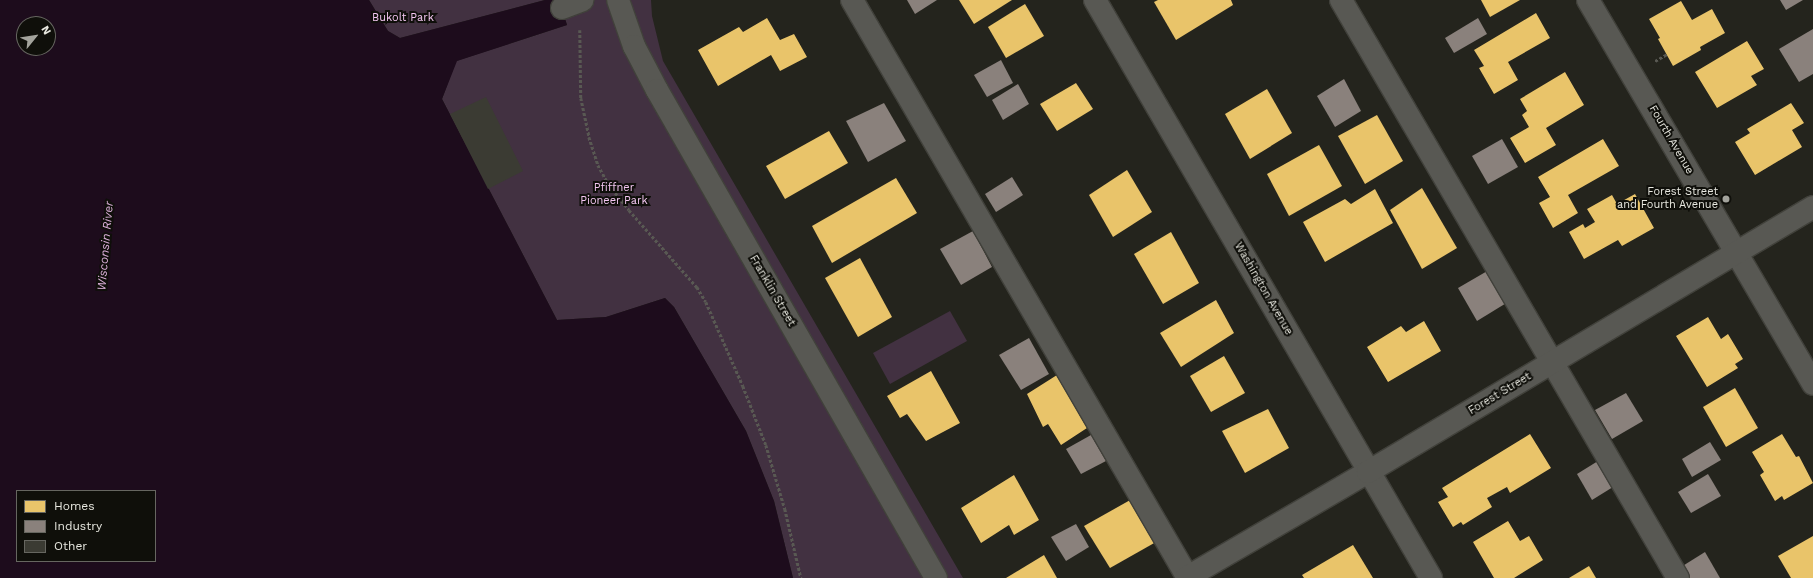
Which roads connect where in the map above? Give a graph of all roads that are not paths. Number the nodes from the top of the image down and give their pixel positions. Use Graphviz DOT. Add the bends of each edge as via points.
graph roads {
  1 [pos="618,0"];
  2 [pos="852,0"];
  3 [pos="1095,0"];
  4 [pos="1341,0"];
  5 [pos="1588,0"];
  6 [pos="1813,207"];
  7 [pos="1736,251"];
  8 [pos="1552,363"];
  9 [pos="1813,384"];
  10 [pos="1368,472"];
  11 [pos="936,578"];
  12 [pos="1187,578"];
  13 [pos="1431,578"];
  14 [pos="1678,578"];
  1 -- 11 [label="street, Franklin Street" via="634,46 657,90"];
  2 -- 12 [label="street"];
  3 -- 10 [label="street, Washington Avenue"];
  4 -- 8 [label="street"];
  5 -- 7 [label="street, Fourth Avenue"];
  6 -- 7 [label="street, Forest Street"];
  7 -- 8 [label="street, Forest Street"];
  7 -- 9 [label="street, Fourth Avenue"];
  8 -- 10 [label="street, Forest Street"];
  8 -- 14 [label="street"];
  10 -- 12 [label="street, Forest Street"];
  10 -- 13 [label="street, Washington Avenue"];
}
